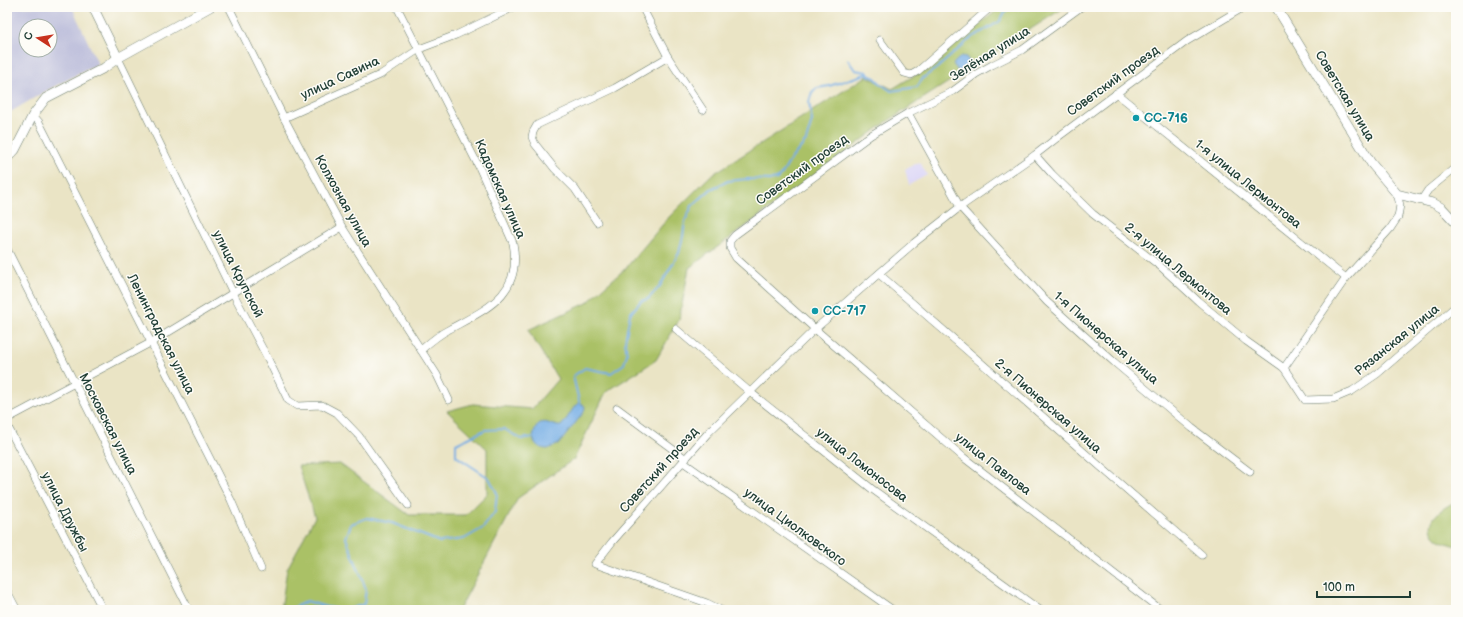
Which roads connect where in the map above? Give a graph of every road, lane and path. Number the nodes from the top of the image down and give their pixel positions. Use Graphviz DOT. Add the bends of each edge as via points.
graph roads {
  1 [pos="92,7"];
  2 [pos="210,7"];
  3 [pos="229,7"];
  4 [pos="397,7"];
  5 [pos="514,7"];
  6 [pos="642,7"];
  7 [pos="991,7"];
  8 [pos="1081,7"];
  9 [pos="1244,7"];
  10 [pos="1276,7"];
  11 [pos="880,40"];
  12 [pos="419,49"];
  13 [pos="668,57"];
  14 [pos="118,58"];
  15 [pos="1116,93"];
  16 [pos="703,110"];
  17 [pos="908,113"];
  18 [pos="32,115"];
  19 [pos="284,118"];
  20 [pos="1036,155"];
  21 [pos="7,158"];
  22 [pos="1456,167"];
  23 [pos="1397,194"];
  24 [pos="1422,199"];
  25 [pos="960,207"];
  26 [pos="597,222"];
  27 [pos="1456,223"];
  28 [pos="342,228"];
  29 [pos="7,249"];
  30 [pos="879,274"];
  31 [pos="1346,278"];
  32 [pos="233,293"];
  33 [pos="1456,306"];
  34 [pos="676,329"];
  35 [pos="815,329"];
  36 [pos="152,342"];
  37 [pos="421,350"];
  38 [pos="1284,368"];
  39 [pos="74,383"];
  40 [pos="750,392"];
  41 [pos="449,400"];
  42 [pos="1305,400"];
  43 [pos="617,408"];
  44 [pos="7,419"];
  45 [pos="7,425"];
  46 [pos="685,460"];
  47 [pos="1250,472"];
  48 [pos="408,505"];
  49 [pos="1202,555"];
  50 [pos="261,569"];
  51 [pos="7,591"];
  52 [pos="17,610"];
  53 [pos="103,610"];
  54 [pos="189,610"];
  55 [pos="721,610"];
  56 [pos="893,610"];
  57 [pos="1040,610"];
  58 [pos="1161,610"];
  1 -- 14 [label="street, улица Крупской"];
  2 -- 14 [label="street"];
  3 -- 19 [label="street, Колхозная улица"];
  4 -- 12 [label="street, Кадомская улица"];
  5 -- 12 [label="street, улица Савина" via="456,35"];
  6 -- 13 [label="street"];
  7 -- 11 [label="street" via="911,75 904,73"];
  8 -- 17 [label="street, Зелёная улица" via="1022,50 976,74 938,100"];
  9 -- 15 [label="street, Советский проезд" via="1188,41"];
  10 -- 23 [label="street, Советская улица" via="1371,163"];
  12 -- 19 [label="street, улица Савина" via="380,75"];
  12 -- 37 [label="street, Кадомская улица" via="480,169 513,243 515,258 511,281 499,298 485,310 446,331"];
  13 -- 16 [label="street"];
  13 -- 26 [label="street" via="615,88 542,122 533,132 535,144 575,189"];
  14 -- 18 [label="street" via="46,98"];
  14 -- 32 [label="street, улица Крупской"];
  15 -- 20 [label="street, Советский проезд"];
  15 -- 31 [label="street, 1-я улица Лермонтова"];
  17 -- 25 [label="street"];
  17 -- 35 [label="street, Советский проезд" via="852,148 741,230 730,241 730,248 736,258"];
  18 -- 21 [label="street" via="15,150"];
  18 -- 36 [label="street, Ленинградская улица" via="40,122"];
  19 -- 28 [label="street, Колхозная улица"];
  20 -- 25 [label="street, Советский проезд"];
  20 -- 38 [label="street, 2-я улица Лермонтова" via="1093,214 1160,266 1246,341"];
  22 -- 24 [label="street" via="1428,190"];
  23 -- 24 [label="street"];
  23 -- 31 [label="street" via="1400,205 1398,217"];
  24 -- 27 [label="street" via="1438,205"];
  25 -- 30 [label="street, Советский проезд"];
  25 -- 47 [label="street, 1-я Пионерская улица" via="1047,302 1186,423"];
  28 -- 32 [label="street"];
  28 -- 37 [label="street, Колхозная улица"];
  29 -- 39 [label="street, Московская улица"];
  30 -- 35 [label="street, Советский проезд"];
  30 -- 49 [label="street, 2-я Пионерская улица"];
  31 -- 38 [label="street"];
  32 -- 36 [label="street"];
  32 -- 48 [label="street, улица Крупской" via="288,400 298,406 322,406 338,413 359,436"];
  33 -- 42 [label="street, Рязанская улица" via="1377,374 1352,390 1333,400"];
  34 -- 40 [label="street, улица Ломоносова"];
  35 -- 40 [label="street, Советский проезд"];
  35 -- 58 [label="street, улица Павлова" via="964,457"];
  36 -- 39 [label="street"];
  36 -- 50 [label="street, Ленинградская улица" via="231,500"];
  37 -- 41 [label="street, Колхозная улица"];
  38 -- 42 [label="street, 2-я улица Лермонтова"];
  39 -- 44 [label="street"];
  39 -- 54 [label="street, Московская улица"];
  40 -- 46 [label="street, Советский проезд" via="708,433"];
  40 -- 57 [label="street, улица Ломоносова" via="872,489"];
  43 -- 46 [label="street, улица Циолковского"];
  45 -- 53 [label="street, улица Дружбы"];
  46 -- 55 [label="street, Советский проезд" via="595,564"];
  46 -- 56 [label="street, улица Циолковского"];
  51 -- 52 [label="street"];
}
